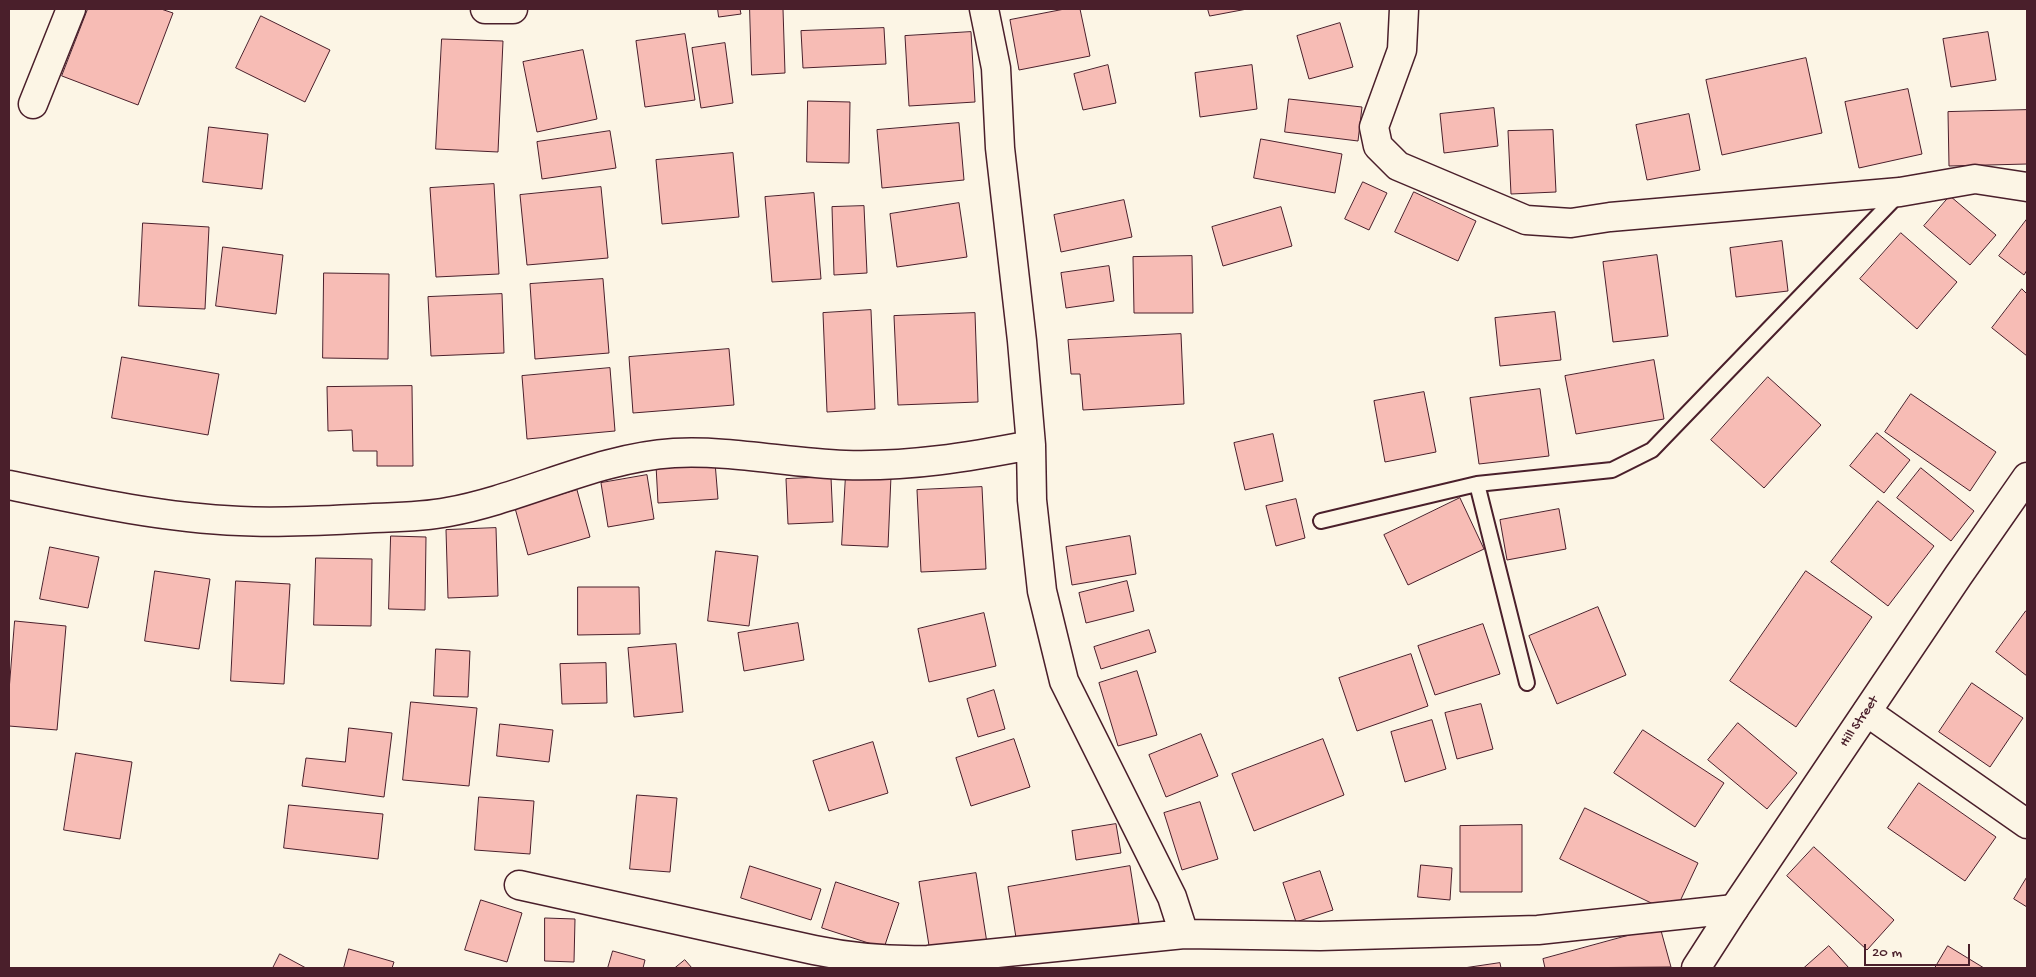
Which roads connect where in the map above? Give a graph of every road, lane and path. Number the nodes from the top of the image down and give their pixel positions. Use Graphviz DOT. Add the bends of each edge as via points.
graph roads {
  1 [pos="71,9"];
  2 [pos="485,9"];
  3 [pos="513,9"];
  4 [pos="984,9"];
  5 [pos="1404,9"];
  6 [pos="33,104"];
  7 [pos="2027,187"];
  8 [pos="1900,192"];
  9 [pos="1031,445"];
  10 [pos="2027,478"];
  11 [pos="1477,484"];
  12 [pos="9,485"];
  13 [pos="1321,522"];
  14 [pos="1526,683"];
  15 [pos="1867,712"];
  16 [pos="2027,824"];
  17 [pos="519,885"];
  18 [pos="1734,909"];
  19 [pos="1184,934"];
  20 [pos="822,959"];
  21 [pos="1696,968"];
  1 -- 6 [label="street"];
  2 -- 3 [label="street"];
  4 -- 9 [label="street" via="996,68 1000,148"];
  5 -- 8 [label="street" via="1402,50 1374,127 1378,146 1398,166 1526,220 1571,223"];
  7 -- 8 [label="street" via="1975,179"];
  8 -- 11 [label="lane" via="1652,450 1612,470"];
  9 -- 12 [label="street" via="965,458 892,465 845,465 674,453 600,465 485,504 445,512 318,520 240,521 156,514"];
  9 -- 19 [label="street" via="1032,500 1042,591 1064,681 1172,897"];
  10 -- 15 [label="street, Hill Street"];
  11 -- 13 [label="lane"];
  11 -- 14 [label="lane"];
  15 -- 16 [label="street"];
  15 -- 18 [label="street, Hill Street"];
  17 -- 20 [label="street"];
  18 -- 19 [label="street" via="1538,930 1320,936"];
  18 -- 21 [label="street, Hill Street"];
  19 -- 20 [label="street" via="928,960"];
}
